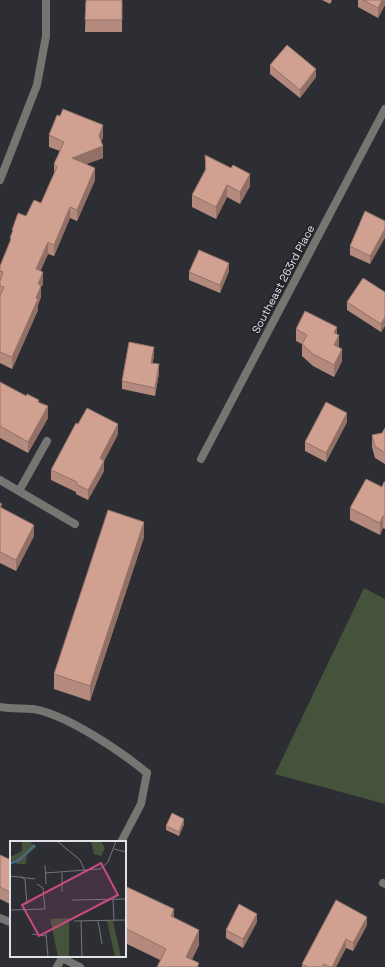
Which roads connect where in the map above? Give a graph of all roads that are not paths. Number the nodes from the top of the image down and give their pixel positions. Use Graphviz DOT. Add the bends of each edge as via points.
graph roads {
  1 [pos="46,0"];
  2 [pos="385,109"];
  3 [pos="0,180"];
  4 [pos="47,441"];
  5 [pos="201,459"];
  6 [pos="0,480"];
  7 [pos="19,492"];
  8 [pos="75,524"];
  9 [pos="0,707"];
  10 [pos="122,841"];
  11 [pos="0,918"];
  12 [pos="10,922"];
  13 [pos="62,957"];
  14 [pos="58,967"];
  15 [pos="80,967"];
  1 -- 3 [label="street" via="46,36 37,85"];
  2 -- 5 [label="street, Southeast 263rd Place"];
  4 -- 7 [label="street"];
  6 -- 7 [label="street"];
  7 -- 8 [label="street"];
  9 -- 10 [label="street" via="34,709 59,717 123,753 147,773 141,804"];
  11 -- 12 [label="street"];
  13 -- 14 [label="street"];
  13 -- 15 [label="street"];
}
